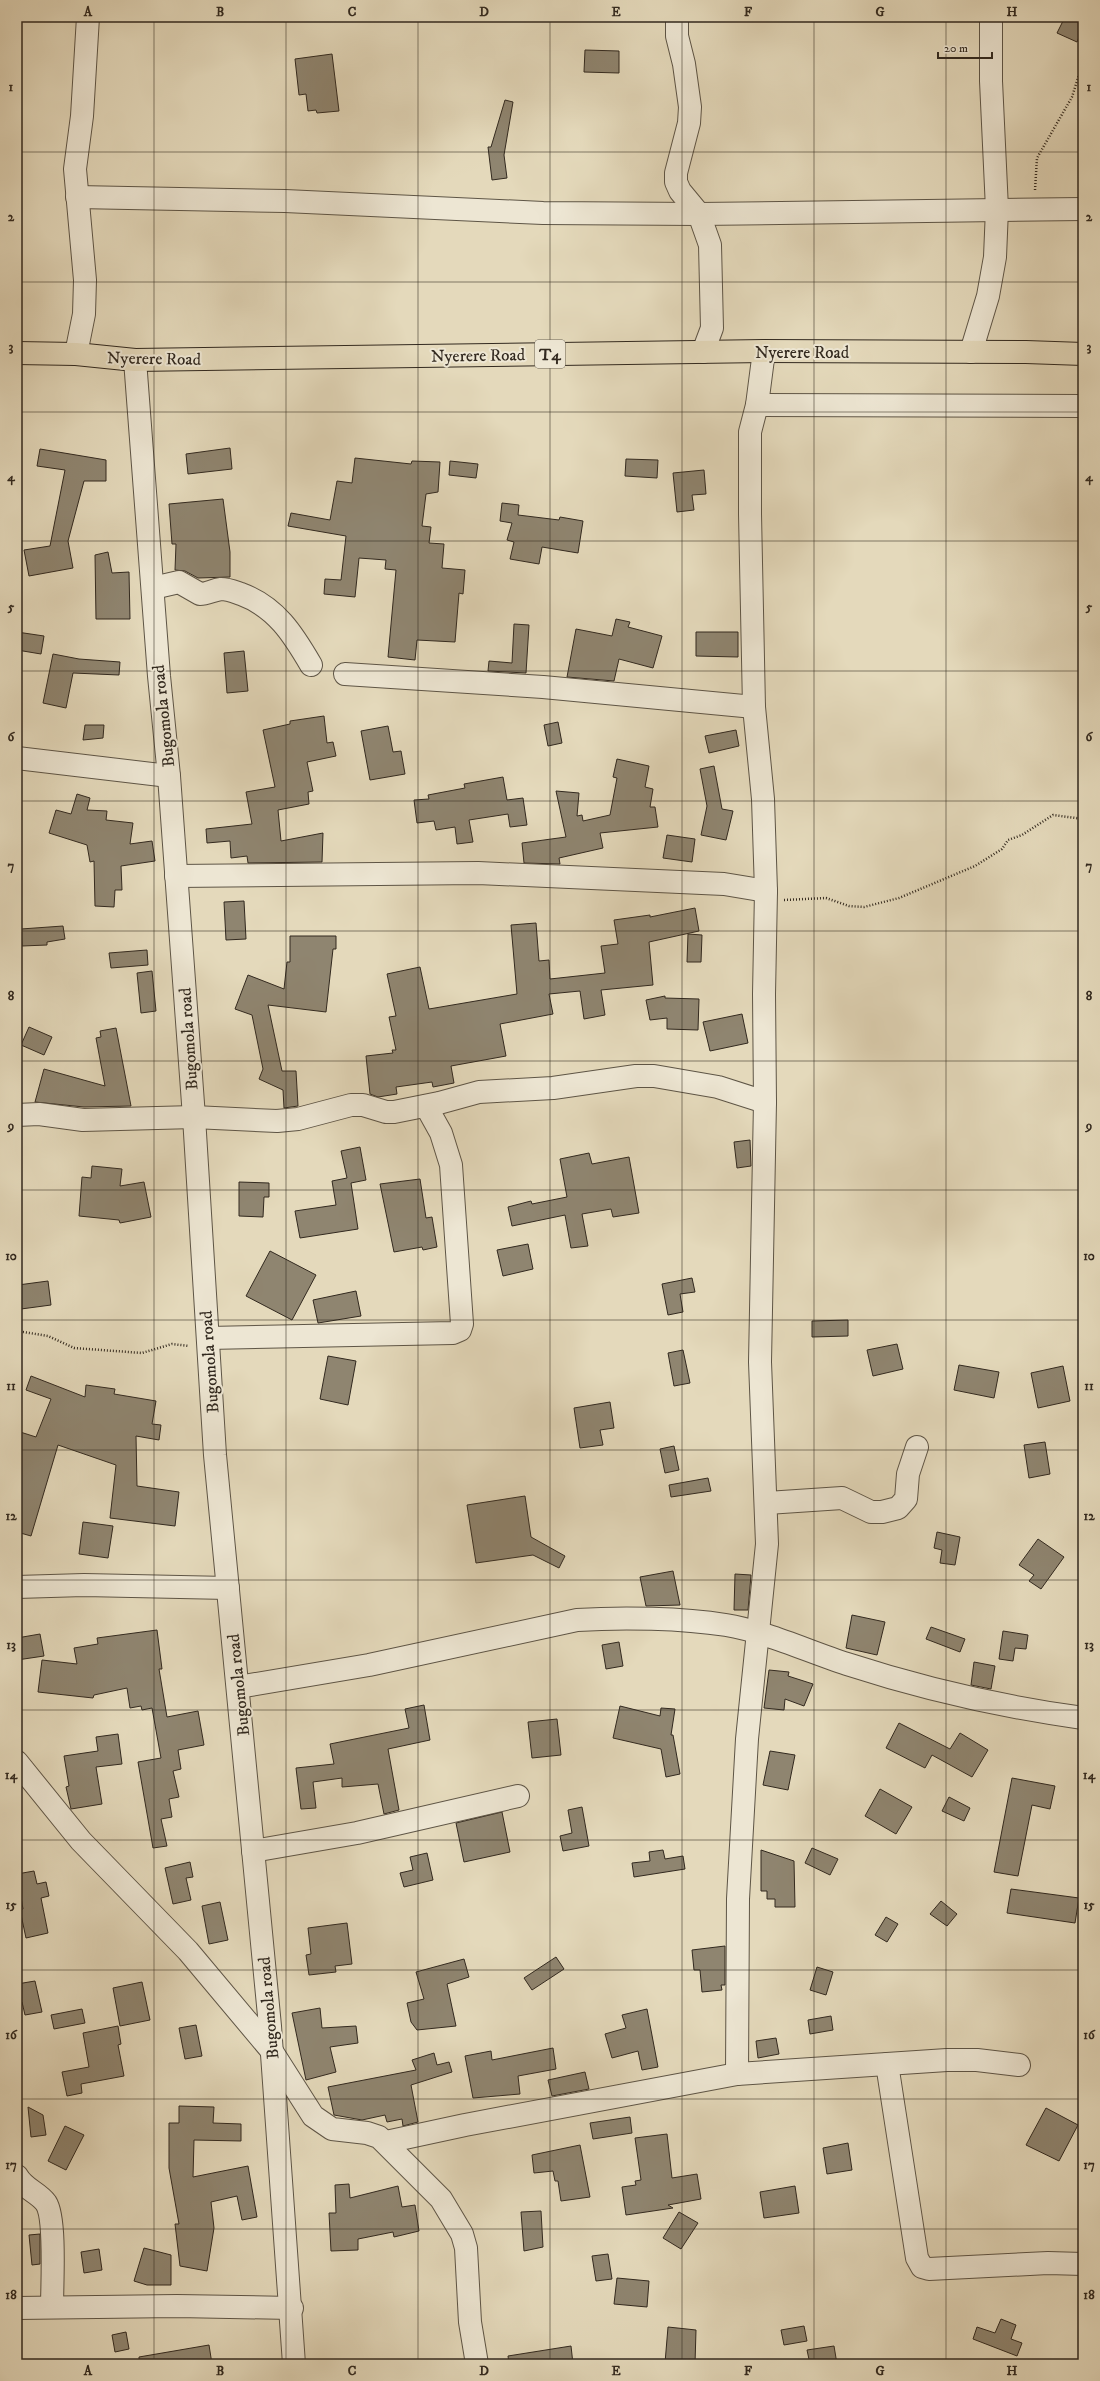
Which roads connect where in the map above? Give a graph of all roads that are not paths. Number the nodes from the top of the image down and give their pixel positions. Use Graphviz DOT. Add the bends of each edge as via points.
graph roads {
  1 [pos="88,17"];
  2 [pos="677,17"];
  3 [pos="991,17"];
  4 [pos="77,197"];
  5 [pos="997,209"];
  6 [pos="1083,209"];
  7 [pos="699,214"];
  8 [pos="764,351"];
  9 [pos="703,352"];
  10 [pos="971,352"];
  11 [pos="17,353"];
  12 [pos="76,354"];
  13 [pos="1083,354"];
  14 [pos="135,360"];
  15 [pos="757,405"];
  16 [pos="1083,406"];
  17 [pos="153,588"];
  18 [pos="311,665"];
  19 [pos="345,674"];
  20 [pos="754,707"];
  21 [pos="17,758"];
  22 [pos="169,776"];
  23 [pos="176,876"];
  24 [pos="766,896"];
  25 [pos="765,1102"];
  26 [pos="426,1106"];
  27 [pos="17,1115"];
  28 [pos="194,1117"];
  29 [pos="208,1344"];
  30 [pos="917,1447"];
  31 [pos="767,1503"];
  32 [pos="17,1587"];
  33 [pos="228,1588"];
  34 [pos="759,1634"];
  35 [pos="238,1687"];
  36 [pos="1083,1718"];
  37 [pos="17,1762"];
  38 [pos="518,1796"];
  39 [pos="253,1851"];
  40 [pos="271,2050"];
  41 [pos="887,2064"];
  42 [pos="1019,2066"];
  43 [pos="737,2074"];
  44 [pos="386,2142"];
  45 [pos="17,2176"];
  46 [pos="1083,2264"];
  47 [pos="52,2307"];
  48 [pos="17,2308"];
  49 [pos="292,2308"];
  50 [pos="294,2364"];
  51 [pos="477,2364"];
  1 -- 4 [label="street" via="82,116 75,169"];
  2 -- 7 [label="street" via="677,36 690,107 689,123 676,177 678,187"];
  3 -- 5 [label="street" via="991,82"];
  4 -- 7 [label="street" via="285,200 543,214"];
  4 -- 12 [label="street" via="85,280 84,314"];
  5 -- 6 [label="street"];
  5 -- 7 [label="street"];
  5 -- 10 [label="street" via="995,257 988,296"];
  7 -- 9 [label="street" via="710,245 712,328"];
  8 -- 9 [label="highway, Nyerere Road / T4"];
  8 -- 10 [label="highway, Nyerere Road / T4"];
  8 -- 15 [label="street"];
  9 -- 14 [label="highway, Nyerere Road / T4"];
  10 -- 13 [label="highway, Nyerere Road / T4"];
  11 -- 12 [label="highway, Nyerere Road / T4"];
  12 -- 14 [label="highway, Nyerere Road / T4"];
  14 -- 17 [label="street, Bugomola road"];
  15 -- 16 [label="street"];
  15 -- 20 [label="street" via="750,432"];
  17 -- 18 [label="street" via="179,582 200,594 221,589 247,596 282,620"];
  17 -- 22 [label="street, Bugomola road"];
  19 -- 20 [label="street" via="543,687"];
  20 -- 24 [label="street" via="763,799"];
  21 -- 22 [label="street"];
  22 -- 23 [label="street, Bugomola road"];
  23 -- 24 [label="street" via="478,873 724,884"];
  23 -- 28 [label="street, Bugomola road"];
  24 -- 25 [label="street"];
  25 -- 26 [label="street" via="718,1087 654,1076 636,1076 553,1088 479,1092"];
  25 -- 31 [label="street" via="760,1362"];
  26 -- 28 [label="street" via="386,1112 363,1105 351,1105 298,1119 277,1121"];
  26 -- 29 [label="street" via="441,1133 451,1165 462,1324 460,1330 453,1333"];
  27 -- 28 [label="street" via="39,1114 83,1120"];
  28 -- 29 [label="street, Bugomola road"];
  29 -- 33 [label="street, Bugomola road" via="215,1455"];
  30 -- 31 [label="street" via="908,1474 906,1499 898,1508 871,1512 842,1498"];
  31 -- 34 [label="street" via="767,1544"];
  32 -- 33 [label="street" via="84,1585"];
  33 -- 35 [label="street, Bugomola road"];
  34 -- 35 [label="street" via="726,1625 577,1620 369,1665"];
  34 -- 36 [label="street" via="910,1683 999,1705"];
  34 -- 43 [label="street" via="747,1739 738,1899"];
  35 -- 39 [label="street, Bugomola road"];
  37 -- 40 [label="street" via="81,1841 188,1951"];
  38 -- 39 [label="street" via="357,1833"];
  39 -- 40 [label="street, Bugomola road"];
  40 -- 44 [label="street" via="305,2106 321,2123 332,2129 367,2133"];
  40 -- 49 [label="street, Bugomola road"];
  41 -- 42 [label="street" via="976,2060"];
  41 -- 43 [label="street"];
  41 -- 46 [label="street" via="916,2258 922,2267 929,2269 1048,2263"];
  43 -- 44 [label="street"];
  44 -- 51 [label="street" via="441,2199 462,2234 466,2248 470,2322"];
  45 -- 47 [label="street" via="22,2184 48,2207 52,2238"];
  47 -- 48 [label="street"];
  47 -- 49 [label="street"];
  49 -- 50 [label="street, Bugomola road"];
}
